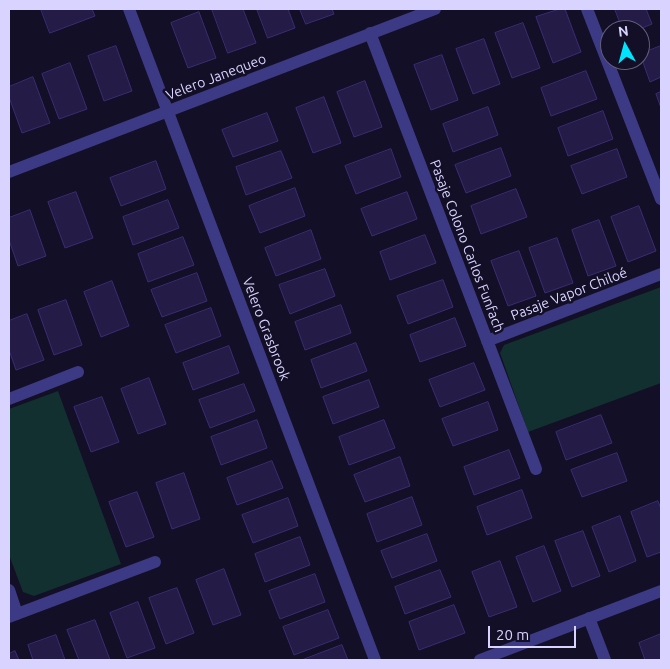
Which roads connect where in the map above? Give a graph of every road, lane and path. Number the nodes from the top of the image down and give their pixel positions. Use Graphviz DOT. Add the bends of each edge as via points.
graph roads {
  1 [pos="128,9"];
  2 [pos="435,9"];
  3 [pos="587,9"];
  4 [pos="370,34"];
  5 [pos="167,112"];
  6 [pos="9,172"];
  7 [pos="661,199"];
  8 [pos="661,274"];
  9 [pos="487,341"];
  10 [pos="78,372"];
  11 [pos="9,399"];
  12 [pos="536,469"];
  13 [pos="155,562"];
  14 [pos="9,590"];
  15 [pos="661,591"];
  16 [pos="13,616"];
  17 [pos="589,618"];
  18 [pos="376,660"];
  19 [pos="480,660"];
  20 [pos="605,660"];
  1 -- 5 [label="street, Velero Grasbrook"];
  2 -- 4 [label="street, Velero Janequeo"];
  3 -- 7 [label="street"];
  4 -- 5 [label="street, Velero Janequeo"];
  4 -- 9 [label="street, Pasaje Colono Carlos Funfach"];
  5 -- 6 [label="street, Velero Janequeo"];
  5 -- 18 [label="street, Velero Grasbrook"];
  8 -- 9 [label="street, Pasaje Vapor Chiloé"];
  9 -- 12 [label="street, Pasaje Colono Carlos Funfach"];
  10 -- 11 [label="street"];
  13 -- 16 [label="street"];
  14 -- 16 [label="street"];
  15 -- 17 [label="street"];
  17 -- 19 [label="street"];
  17 -- 20 [label="street"];
}
